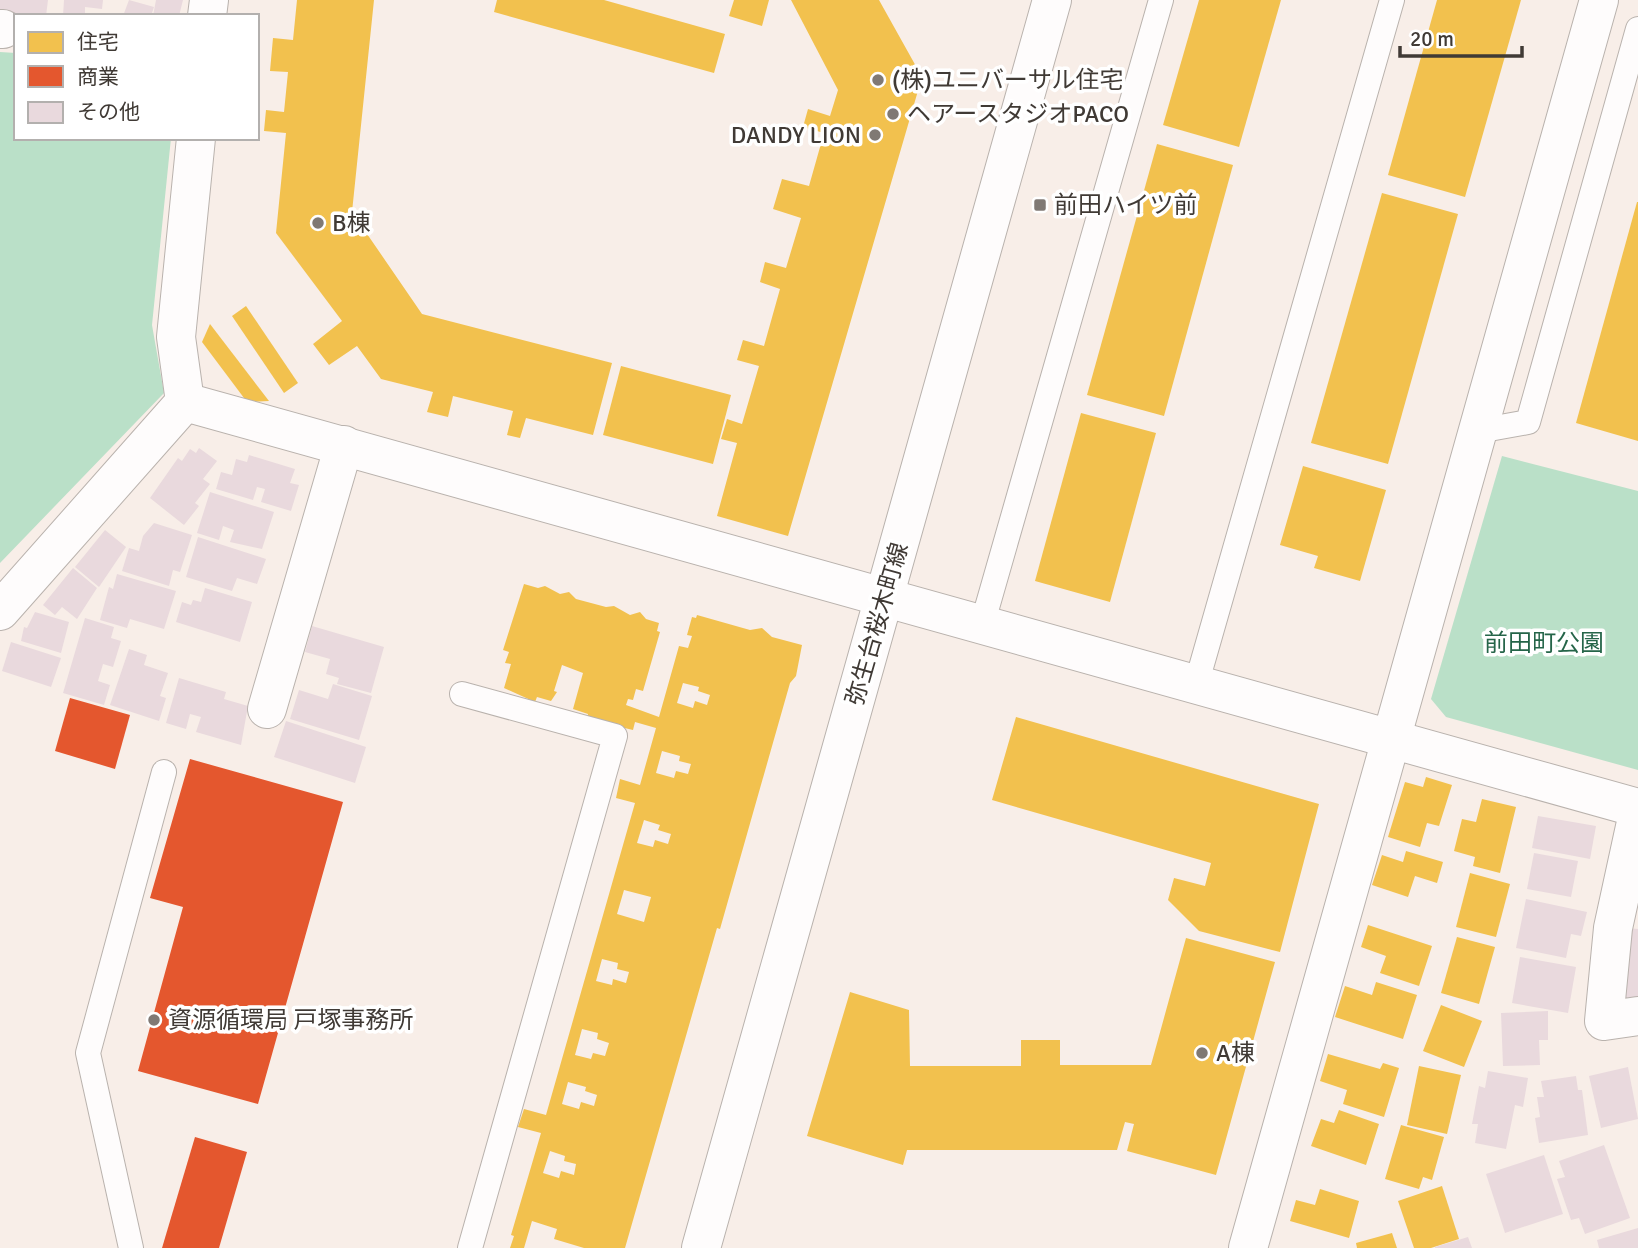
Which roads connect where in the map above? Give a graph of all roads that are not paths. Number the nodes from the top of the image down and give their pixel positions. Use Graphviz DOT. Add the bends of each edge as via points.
graph roads {
  1 [pos="1052,0"];
  2 [pos="1161,0"];
  3 [pos="1392,0"];
  4 [pos="1600,0"];
  5 [pos="1638,29"];
  6 [pos="195,140"];
  7 [pos="185,401"];
  8 [pos="1478,432"];
  9 [pos="344,445"];
  10 [pos="885,599"];
  11 [pos="0,611"];
  12 [pos="982,625"];
  13 [pos="1196,685"];
  14 [pos="462,694"];
  15 [pos="267,709"];
  16 [pos="1390,739"];
  17 [pos="164,772"];
  18 [pos="1638,810"];
  19 [pos="1638,1016"];
  20 [pos="131,1248"];
  21 [pos="470,1248"];
  22 [pos="701,1248"];
  23 [pos="1248,1248"];
  1 -- 10 [label="street, 弥生台桜木町線"];
  2 -- 12 [label="lane"];
  3 -- 13 [label="lane"];
  4 -- 8 [label="street"];
  5 -- 8 [label="lane" via="1528,422"];
  6 -- 7 [label="street" via="176,337"];
  7 -- 9 [label="street"];
  7 -- 11 [label="street"];
  8 -- 16 [label="street"];
  9 -- 10 [label="street"];
  9 -- 15 [label="street"];
  10 -- 12 [label="street"];
  10 -- 22 [label="street, 弥生台桜木町線"];
  12 -- 13 [label="street"];
  13 -- 16 [label="street"];
  14 -- 21 [label="lane" via="615,736"];
  16 -- 18 [label="street"];
  16 -- 23 [label="street"];
  17 -- 20 [label="lane" via="88,1053"];
  18 -- 19 [label="street" via="1613,928 1604,1021"];
}
